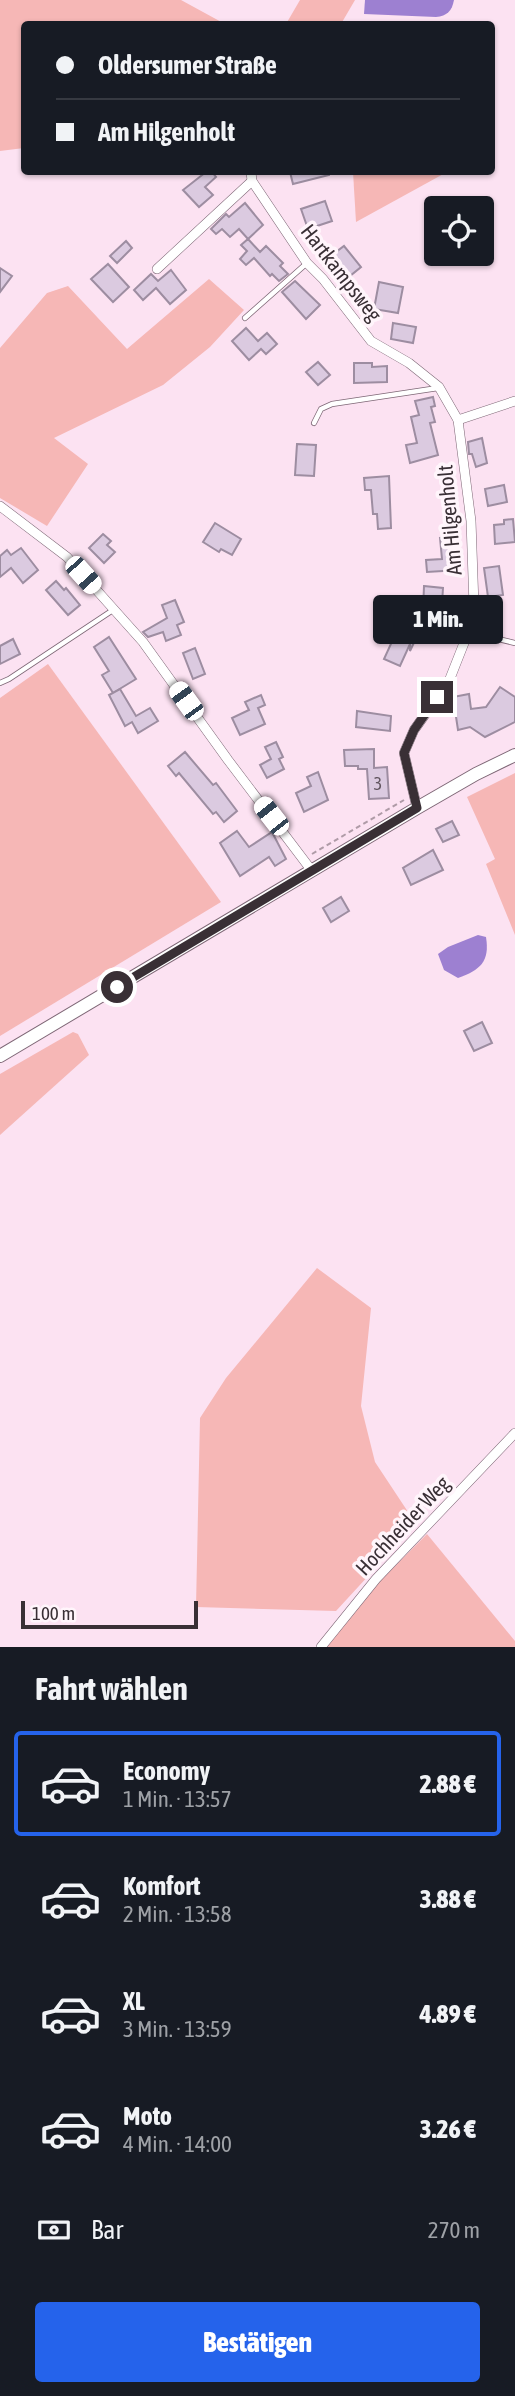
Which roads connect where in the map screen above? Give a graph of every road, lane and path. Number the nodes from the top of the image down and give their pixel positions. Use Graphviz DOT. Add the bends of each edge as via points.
graph roads {
  1 [pos="251,176"];
  2 [pos="307,263"];
  3 [pos="156,269"];
  4 [pos="245,318"];
  5 [pos="439,387"];
  6 [pos="515,401"];
  7 [pos="457,420"];
  8 [pos="314,423"];
  9 [pos="0,506"];
  10 [pos="114,610"];
  11 [pos="468,632"];
  12 [pos="515,643"];
  13 [pos="0,682"];
  14 [pos="515,755"];
  15 [pos="414,794"];
  16 [pos="417,808"];
  17 [pos="304,859"];
  18 [pos="312,871"];
  19 [pos="0,1056"];
  20 [pos="515,1433"];
  21 [pos="321,1647"];
  1 -- 2 [label="street, Hartkampsweg"];
  1 -- 3 [label="street, Hartkampsweg"];
  2 -- 4 [label="lane"];
  2 -- 5 [label="street, Hartkampsweg" via="371,341"];
  5 -- 7 [label="street, Hartkampsweg"];
  5 -- 8 [label="lane" via="332,404 321,408"];
  6 -- 7 [label="street"];
  7 -- 11 [label="street, Am Hilgenholt" via="471,521 474,606"];
  9 -- 10 [label="street" via="67,557"];
  10 -- 13 [label="lane"];
  10 -- 17 [label="street" via="143,642"];
  11 -- 12 [label="lane"];
  11 -- 15 [label="street, Am Hilgenholt" via="449,681 414,730 404,753"];
  14 -- 16 [label="main road"];
  15 -- 16 [label="street, Am Hilgenholt"];
  15 -- 17 [label="path"];
  16 -- 18 [label="main road"];
  17 -- 18 [label="street"];
  18 -- 19 [label="main road"];
  20 -- 21 [label="street, Hochheider Weg" via="376,1579"];
}
